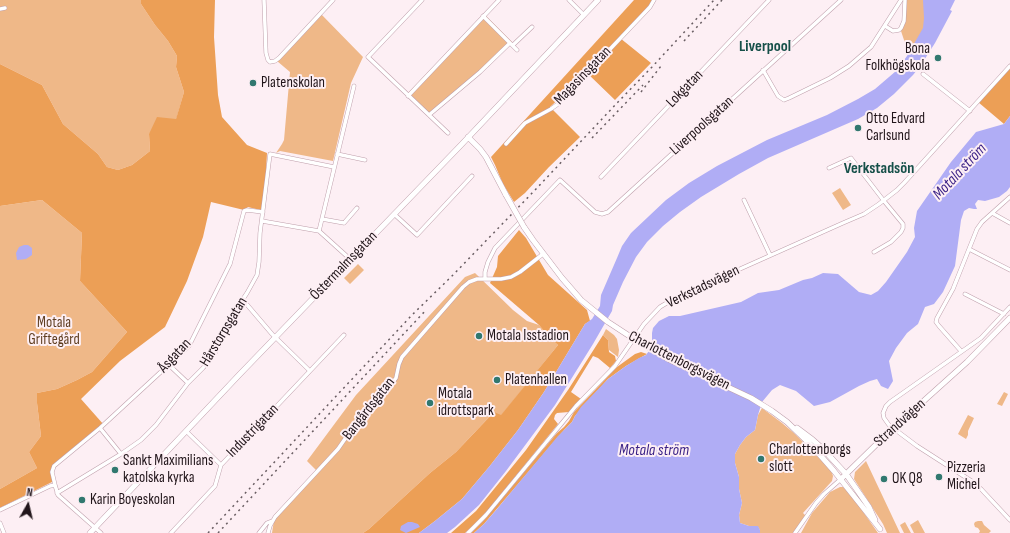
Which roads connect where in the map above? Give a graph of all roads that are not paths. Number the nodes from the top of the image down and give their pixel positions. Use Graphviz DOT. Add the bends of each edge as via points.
graph roads {
  1 [pos="264,0"];
  2 [pos="333,0"];
  3 [pos="422,0"];
  4 [pos="499,0"];
  5 [pos="569,0"];
  6 [pos="598,0"];
  7 [pos="654,0"];
  8 [pos="769,0"];
  9 [pos="841,0"];
  10 [pos="900,0"];
  11 [pos="905,0"];
  12 [pos="5,8"];
  13 [pos="0,9"];
  14 [pos="584,15"];
  15 [pos="483,16"];
  16 [pos="885,26"];
  17 [pos="532,27"];
  18 [pos="512,44"];
  19 [pos="517,50"];
  20 [pos="1010,66"];
  21 [pos="763,70"];
  22 [pos="924,74"];
  23 [pos="354,86"];
  24 [pos="408,96"];
  25 [pos="970,111"];
  26 [pos="429,115"];
  27 [pos="448,133"];
  28 [pos="468,137"];
  29 [pos="506,144"];
  30 [pos="337,154"];
  31 [pos="365,160"];
  32 [pos="334,167"];
  33 [pos="829,168"];
  34 [pos="472,176"];
  35 [pos="600,177"];
  36 [pos="1010,197"];
  37 [pos="744,200"];
  38 [pos="884,201"];
  39 [pos="357,208"];
  40 [pos="263,212"];
  41 [pos="992,213"];
  42 [pos="394,214"];
  43 [pos="322,219"];
  44 [pos="262,221"];
  45 [pos="1010,223"];
  46 [pos="319,231"];
  47 [pos="969,249"];
  48 [pos="874,252"];
  49 [pos="543,254"];
  50 [pos="770,255"];
  51 [pos="350,260"];
  52 [pos="1010,270"];
  53 [pos="485,279"];
  54 [pos="965,294"];
  55 [pos="243,300"];
  56 [pos="1010,307"];
  57 [pos="1004,314"];
  58 [pos="1010,318"];
  59 [pos="344,335"];
  60 [pos="275,337"];
  61 [pos="634,339"];
  62 [pos="961,351"];
  63 [pos="169,364"];
  64 [pos="310,372"];
  65 [pos="188,383"];
  66 [pos="787,422"];
  67 [pos="100,428"];
  68 [pos="893,428"];
  69 [pos="186,430"];
  70 [pos="121,454"];
  71 [pos="221,465"];
  72 [pos="846,474"];
  73 [pos="841,479"];
  74 [pos="55,485"];
  75 [pos="57,493"];
  76 [pos="0,510"];
  77 [pos="1010,520"];
  78 [pos="272,521"];
  79 [pos="0,523"];
  80 [pos="95,528"];
  81 [pos="881,531"];
  82 [pos="4,533"];
  83 [pos="90,533"];
  84 [pos="101,533"];
  85 [pos="171,533"];
  86 [pos="259,533"];
  87 [pos="268,533"];
  88 [pos="468,533"];
  89 [pos="795,533"];
  1 -- 2 [label="street" via="266,53 270,62 275,61"];
  3 -- 24 [label="street" via="368,57"];
  4 -- 15 [label="street"];
  5 -- 14 [label="street"];
  6 -- 14 [label="main road, Östermalmsgatan"];
  7 -- 29 [label="street, Magasinsgatan" via="558,104 525,123"];
  8 -- 35 [label="street, Lokgatan"];
  9 -- 21 [label="street, Liverpoolsgatan"];
  10 -- 16 [label="street"];
  11 -- 16 [label="street" via="902,28 893,31"];
  12 -- 13 [label="street"];
  14 -- 28 [label="main road, Östermalmsgatan"];
  15 -- 18 [label="street"];
  15 -- 24 [label="street"];
  16 -- 21 [label="street" via="871,47 849,66 786,100 778,96"];
  17 -- 18 [label="street"];
  18 -- 19 [label="street"];
  18 -- 26 [label="street"];
  20 -- 25 [label="street, Verkstadsvägen"];
  21 -- 53 [label="street, Liverpoolsgatan" via="608,212 595,212 560,180 495,248 488,262"];
  22 -- 25 [label="street"];
  23 -- 30 [label="street"];
  24 -- 26 [label="street"];
  25 -- 38 [label="street, Verkstadsvägen" via="904,183"];
  26 -- 27 [label="street"];
  28 -- 42 [label="main road, Östermalmsgatan"];
  28 -- 49 [label="main road, Charlottenborgsvägen, bridge" via="486,157 524,227"];
  30 -- 31 [label="street"];
  30 -- 32 [label="street"];
  32 -- 40 [label="street, Hårstorpsgatan" via="270,154"];
  32 -- 43 [label="street"];
  33 -- 38 [label="street" via="851,158"];
  34 -- 42 [label="street" via="417,235"];
  36 -- 41 [label="street"];
  37 -- 50 [label="street"];
  38 -- 48 [label="street" via="904,226 891,242"];
  38 -- 50 [label="street, Verkstadsvägen" via="864,214"];
  39 -- 43 [label="street" via="344,223"];
  40 -- 44 [label="street, Hårstorpsgatan"];
  40 -- 63 [label="street, Åsgatan" via="244,212 228,269 189,346"];
  41 -- 45 [label="street"];
  41 -- 47 [label="street" via="979,225"];
  42 -- 51 [label="main road, Östermalmsgatan"];
  43 -- 46 [label="street"];
  44 -- 46 [label="street"];
  44 -- 55 [label="street, Hårstorpsgatan" via="258,268"];
  46 -- 51 [label="street"];
  47 -- 52 [label="street"];
  47 -- 62 [label="street" via="954,288 936,322"];
  49 -- 53 [label="street, Bangårdsgatan" via="511,277"];
  49 -- 61 [label="main road, Charlottenborgsvägen" via="577,296 608,322"];
  50 -- 61 [label="street, Verkstadsvägen" via="669,301 649,318"];
  51 -- 60 [label="main road, Östermalmsgatan"];
  53 -- 78 [label="street, Bangårdsgatan" via="477,279 463,287 402,357 392,383 338,449"];
  54 -- 57 [label="street"];
  55 -- 60 [label="street"];
  55 -- 65 [label="street, Hårstorpsgatan" via="214,353"];
  56 -- 57 [label="street"];
  57 -- 62 [label="street" via="981,338"];
  58 -- 68 [label="main road, Strandvägen" via="967,362"];
  59 -- 64 [label="street, Industrigatan"];
  60 -- 64 [label="street"];
  60 -- 69 [label="main road, Östermalmsgatan"];
  61 -- 66 [label="main road, Charlottenborgsvägen" via="681,365 735,390"];
  61 -- 88 [label="street, Verkstadsvägen" via="615,366 576,406 490,511"];
  62 -- 68 [label="street" via="886,406 884,418"];
  63 -- 65 [label="street"];
  63 -- 67 [label="street, Åsgatan"];
  64 -- 71 [label="street, Industrigatan"];
  65 -- 70 [label="street, Hårstorpsgatan" via="156,425"];
  66 -- 72 [label="main road, Charlottenborgsvägen" via="813,440"];
  66 -- 73 [label="main road, Charlottenborgsvägen"];
  67 -- 70 [label="street"];
  67 -- 74 [label="street, Åsgatan" via="54,466 52,472"];
  68 -- 72 [label="main road, Strandvägen"];
  68 -- 77 [label="street" via="922,450 973,482"];
  69 -- 71 [label="street"];
  69 -- 80 [label="main road, Östermalmsgatan"];
  70 -- 75 [label="street, Hårstorpsgatan"];
  71 -- 85 [label="street, Industrigatan" via="215,486"];
  72 -- 73 [label="main road, Strandvägen"];
  72 -- 81 [label="main road, Charlottenborgsvägen" via="869,507"];
  73 -- 81 [label="main road, Charlottenborgsvägen"];
  73 -- 89 [label="street, Strandvägen" via="816,503"];
  74 -- 75 [label="street"];
  74 -- 76 [label="street"];
  75 -- 80 [label="street"];
  78 -- 86 [label="street, Bangårdsgatan"];
  78 -- 87 [label="street, Bangårdsgatan"];
  79 -- 82 [label="street"];
  80 -- 83 [label="main road, Östermalmsgatan"];
  80 -- 84 [label="street"];
}
